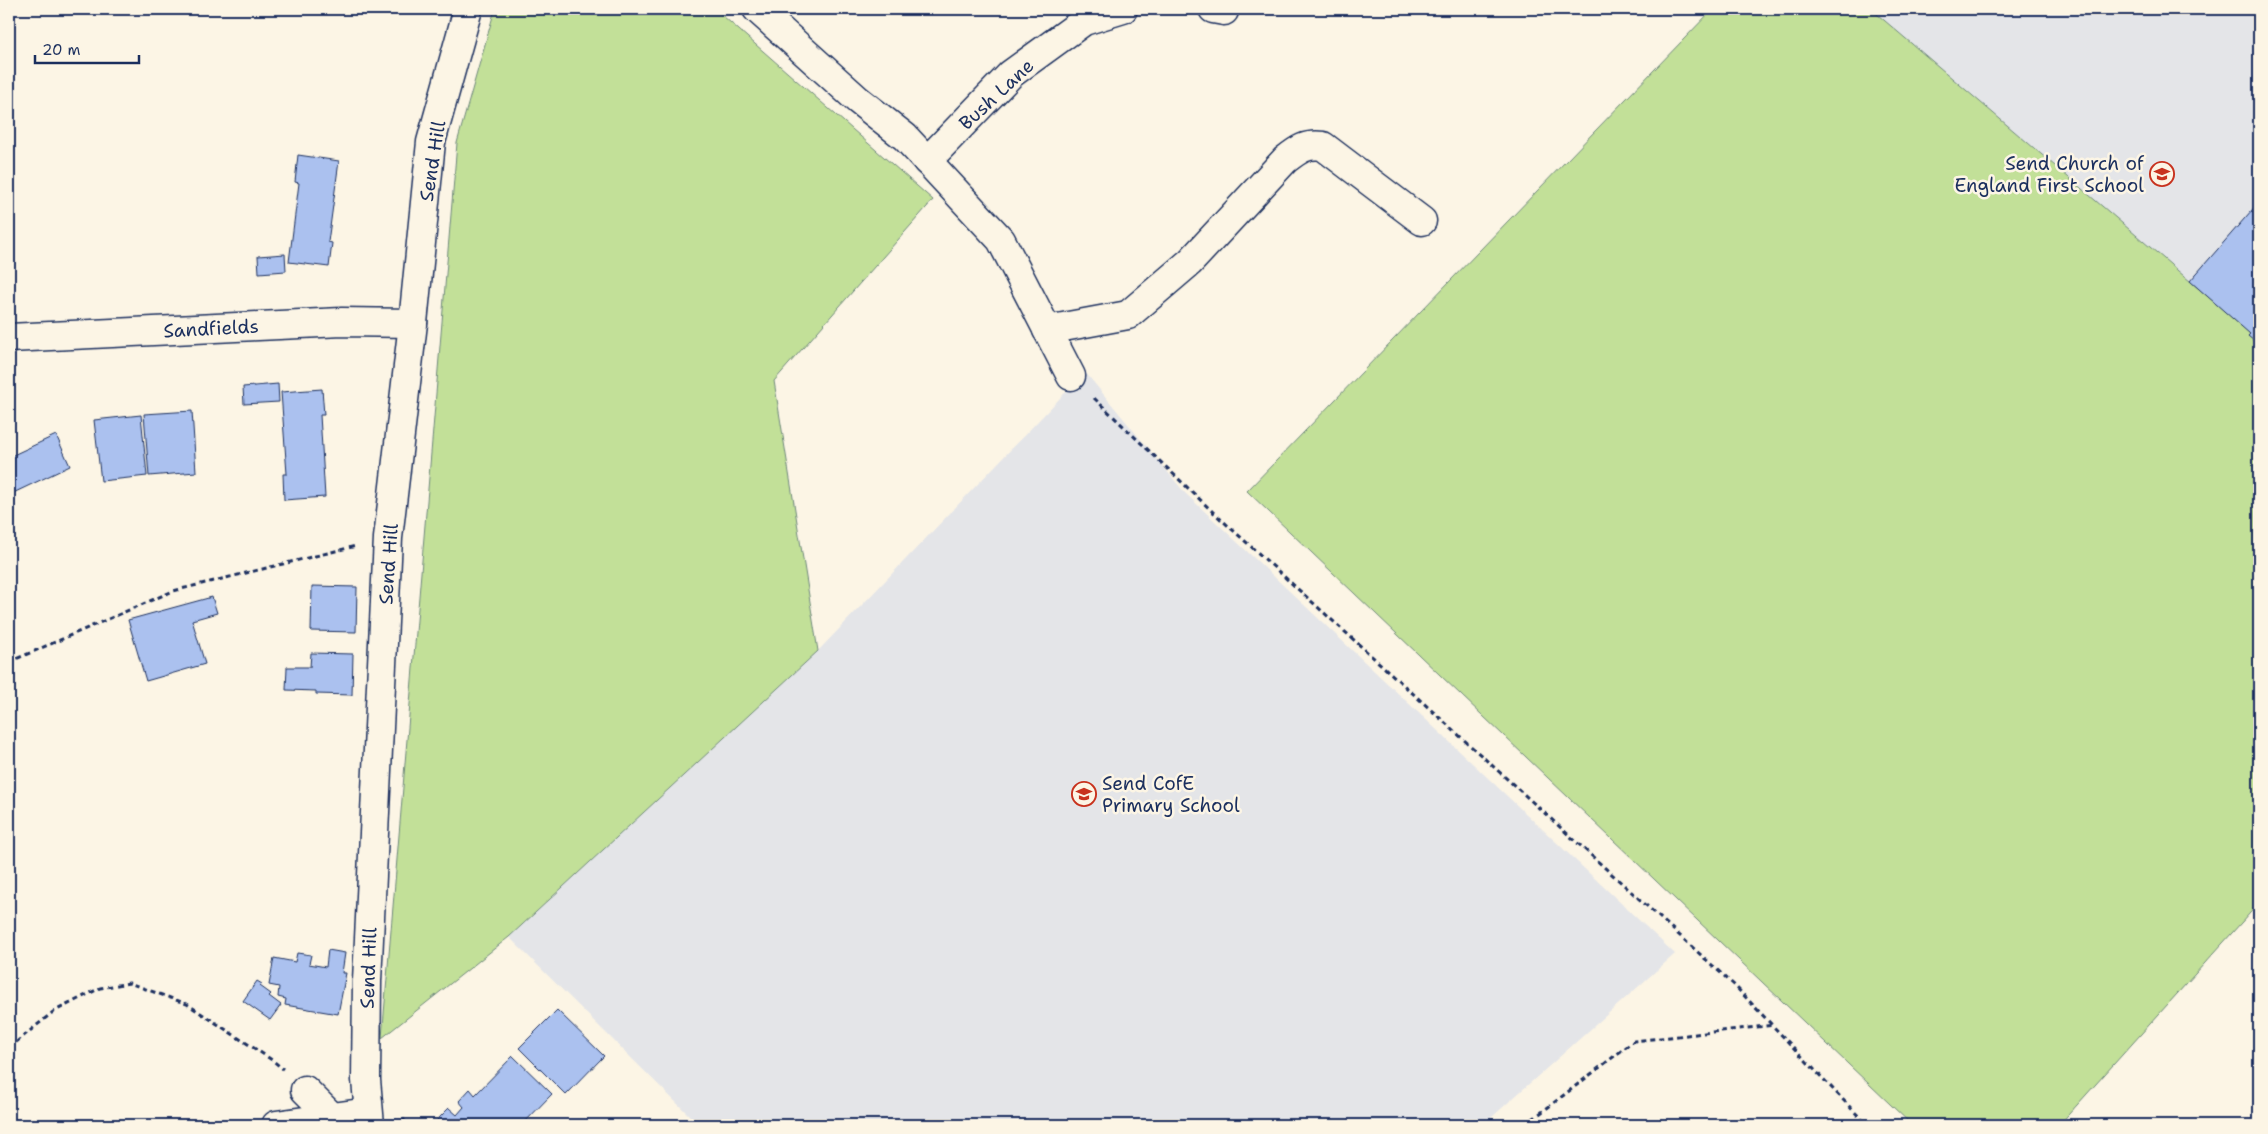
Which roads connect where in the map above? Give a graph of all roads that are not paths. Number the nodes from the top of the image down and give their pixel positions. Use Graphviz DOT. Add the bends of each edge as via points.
graph roads {
  1 [pos="468,9"];
  2 [pos="757,9"];
  3 [pos="1123,9"];
  4 [pos="927,161"];
  5 [pos="1422,221"];
  6 [pos="413,322"];
  7 [pos="1046,330"];
  8 [pos="9,338"];
  9 [pos="1071,376"];
  10 [pos="305,1090"];
  11 [pos="332,1116"];
  12 [pos="369,1118"];
  13 [pos="276,1125"];
  1 -- 6 [label="street, Send Hill" via="431,142"];
  2 -- 4 [label="street" via="858,100 906,137"];
  3 -- 4 [label="street, Bush Lane" via="1084,21 1011,74"];
  4 -- 7 [label="street" via="1001,240"];
  5 -- 7 [label="street" via="1323,146 1309,144 1285,160 1190,262 1128,315"];
  6 -- 8 [label="street, Sandfields" via="342,322"];
  6 -- 12 [label="street, Send Hill" via="388,538 367,982"];
  7 -- 9 [label="street"];
  10 -- 11 [label="street"];
  11 -- 12 [label="street"];
  11 -- 13 [label="street"];
}
